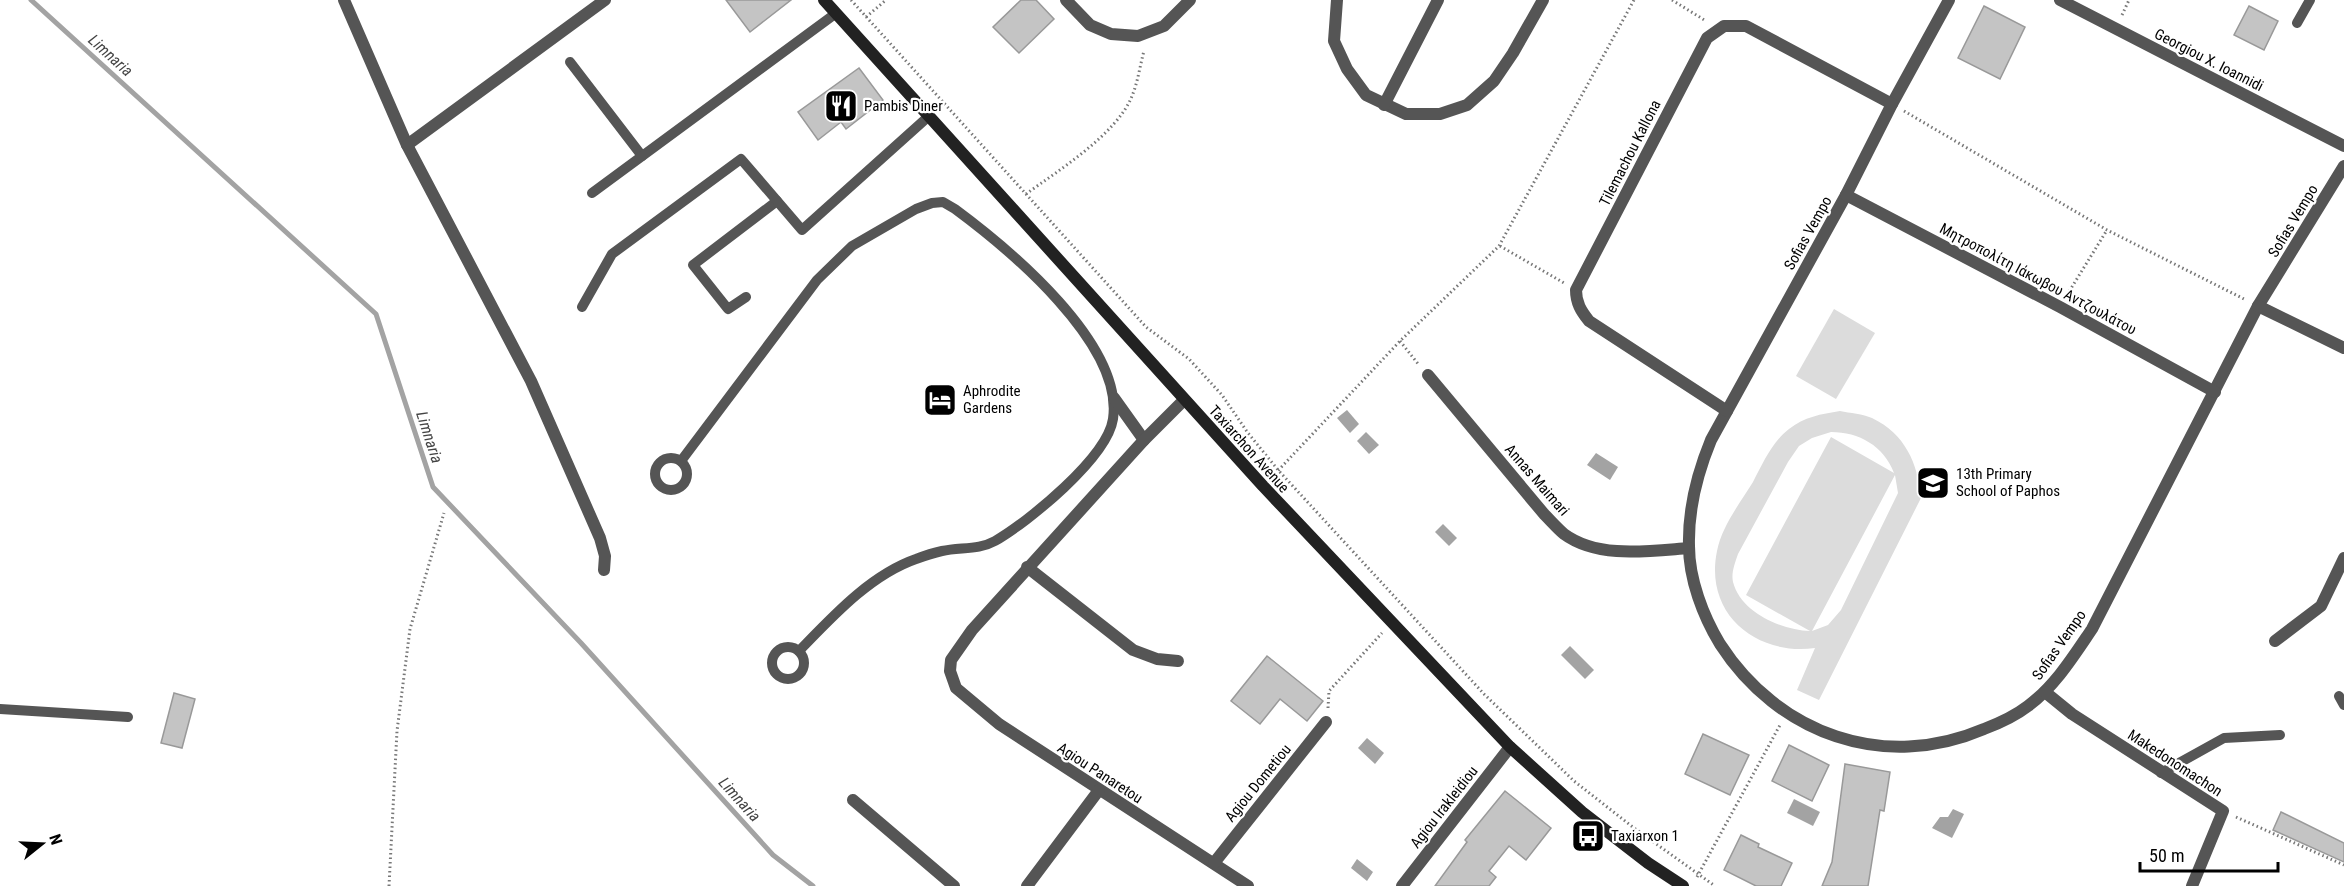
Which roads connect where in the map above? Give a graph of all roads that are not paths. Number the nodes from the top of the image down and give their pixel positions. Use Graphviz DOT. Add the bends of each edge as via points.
graph roads {
  1 [pos="344,0"];
  2 [pos="605,0"];
  3 [pos="824,0"];
  4 [pos="1066,0"];
  5 [pos="1190,0"];
  6 [pos="1337,0"];
  7 [pos="1438,0"];
  8 [pos="1543,0"];
  9 [pos="1949,0"];
  10 [pos="2060,0"];
  11 [pos="2310,0"];
  12 [pos="836,14"];
  13 [pos="2297,23"];
  14 [pos="570,62"];
  15 [pos="1892,104"];
  16 [pos="1383,105"];
  17 [pos="929,116"];
  18 [pos="407,145"];
  19 [pos="2344,146"];
  20 [pos="642,156"];
  21 [pos="2344,166"];
  22 [pos="592,193"];
  23 [pos="1846,195"];
  24 [pos="777,201"];
  25 [pos="746,297"];
  26 [pos="2259,306"];
  27 [pos="582,307"];
  28 [pos="2344,348"];
  29 [pos="1428,375"];
  30 [pos="2215,392"];
  31 [pos="1114,398"];
  32 [pos="1184,400"];
  33 [pos="1727,411"];
  34 [pos="1144,440"];
  35 [pos="681,461"];
  36 [pos="1689,548"];
  37 [pos="2344,558"];
  38 [pos="1027,567"];
  39 [pos="604,570"];
  40 [pos="2275,641"];
  41 [pos="799,651"];
  42 [pos="1178,661"];
  43 [pos="2045,692"];
  44 [pos="0,709"];
  45 [pos="128,717"];
  46 [pos="1326,722"];
  47 [pos="2280,735"];
  48 [pos="1510,747"];
  49 [pos="2161,773"];
  50 [pos="1099,790"];
  51 [pos="853,800"];
  52 [pos="1214,863"];
  53 [pos="1689,883"];
  54 [pos="954,886"];
  55 [pos="1027,886"];
  56 [pos="1248,886"];
  57 [pos="1402,886"];
  58 [pos="2192,886"];
  1 -- 18 [label="street"];
  2 -- 18 [label="street"];
  3 -- 12 [label="main road, Taxiarchon Avenue"];
  4 -- 5 [label="street" via="1090,26 1111,34 1138,36 1164,26"];
  6 -- 16 [label="street" via="1334,41 1347,69 1366,95"];
  7 -- 16 [label="street"];
  8 -- 16 [label="street" via="1494,81 1467,105 1440,114 1406,114"];
  9 -- 15 [label="street, Sofias Vempo"];
  10 -- 19 [label="street, Georgiou X. Ioannidi"];
  11 -- 13 [label="lane"];
  12 -- 17 [label="main road, Taxiarchon Avenue"];
  12 -- 20 [label="lane"];
  14 -- 20 [label="lane"];
  15 -- 23 [label="street, Sofias Vempo"];
  15 -- 33 [label="street, Tilemachou Kallona" via="1746,27 1724,26 1707,38 1576,290 1578,304 1589,321"];
  17 -- 24 [label="lane" via="802,231"];
  17 -- 32 [label="main road, Taxiarchon Avenue"];
  18 -- 39 [label="street" via="531,381 600,538"];
  20 -- 22 [label="lane"];
  21 -- 26 [label="street, Sofias Vempo"];
  23 -- 30 [label="street, Μητροπολίτη Ιάκωβου Αντζουλάτου"];
  23 -- 33 [label="street, Sofias Vempo"];
  24 -- 25 [label="lane" via="693,264 728,309"];
  24 -- 27 [label="lane" via="741,159 612,254"];
  26 -- 28 [label="street"];
  26 -- 30 [label="street, Sofias Vempo"];
  29 -- 36 [label="street, Annas Maimari" via="1565,535 1593,547 1624,553"];
  30 -- 43 [label="street, Sofias Vempo" via="2092,629"];
  31 -- 34 [label="street"];
  31 -- 35 [label="lane" via="1097,354 1053,296 986,232 943,202 932,203 852,246 817,280"];
  31 -- 41 [label="lane" via="1113,420 1097,451 1025,522 988,544 942,551 894,569 870,585"];
  32 -- 34 [label="street"];
  32 -- 48 [label="main road, Taxiarchon Avenue"];
  33 -- 36 [label="street, Sofias Vempo" via="1699,470 1689,522"];
  34 -- 38 [label="street"];
  36 -- 43 [label="street, Sofias Vempo" via="1701,607 1743,677 1787,713 1833,737 1865,745 1918,747 1945,742 1987,728 2028,707"];
  37 -- 40 [label="street" via="2321,606"];
  38 -- 42 [label="street" via="1133,650 1156,659"];
  38 -- 50 [label="street, Agiou Panaretou" via="972,630 951,660 950,671 956,688 999,724"];
  43 -- 49 [label="street, Makedonomachon"];
  44 -- 45 [label="lane"];
  46 -- 52 [label="street, Agiou Dometiou"];
  47 -- 49 [label="lane" via="2224,738"];
  48 -- 53 [label="main road, Taxiarchon Avenue" via="1582,812 1648,863"];
  48 -- 57 [label="street, Agiou Irakleidiou"];
  49 -- 58 [label="street, Makedonomachon" via="2223,812"];
  50 -- 52 [label="street, Agiou Panaretou"];
  50 -- 55 [label="street"];
  51 -- 54 [label="street"];
  52 -- 56 [label="street, Agiou Panaretou"];
}
